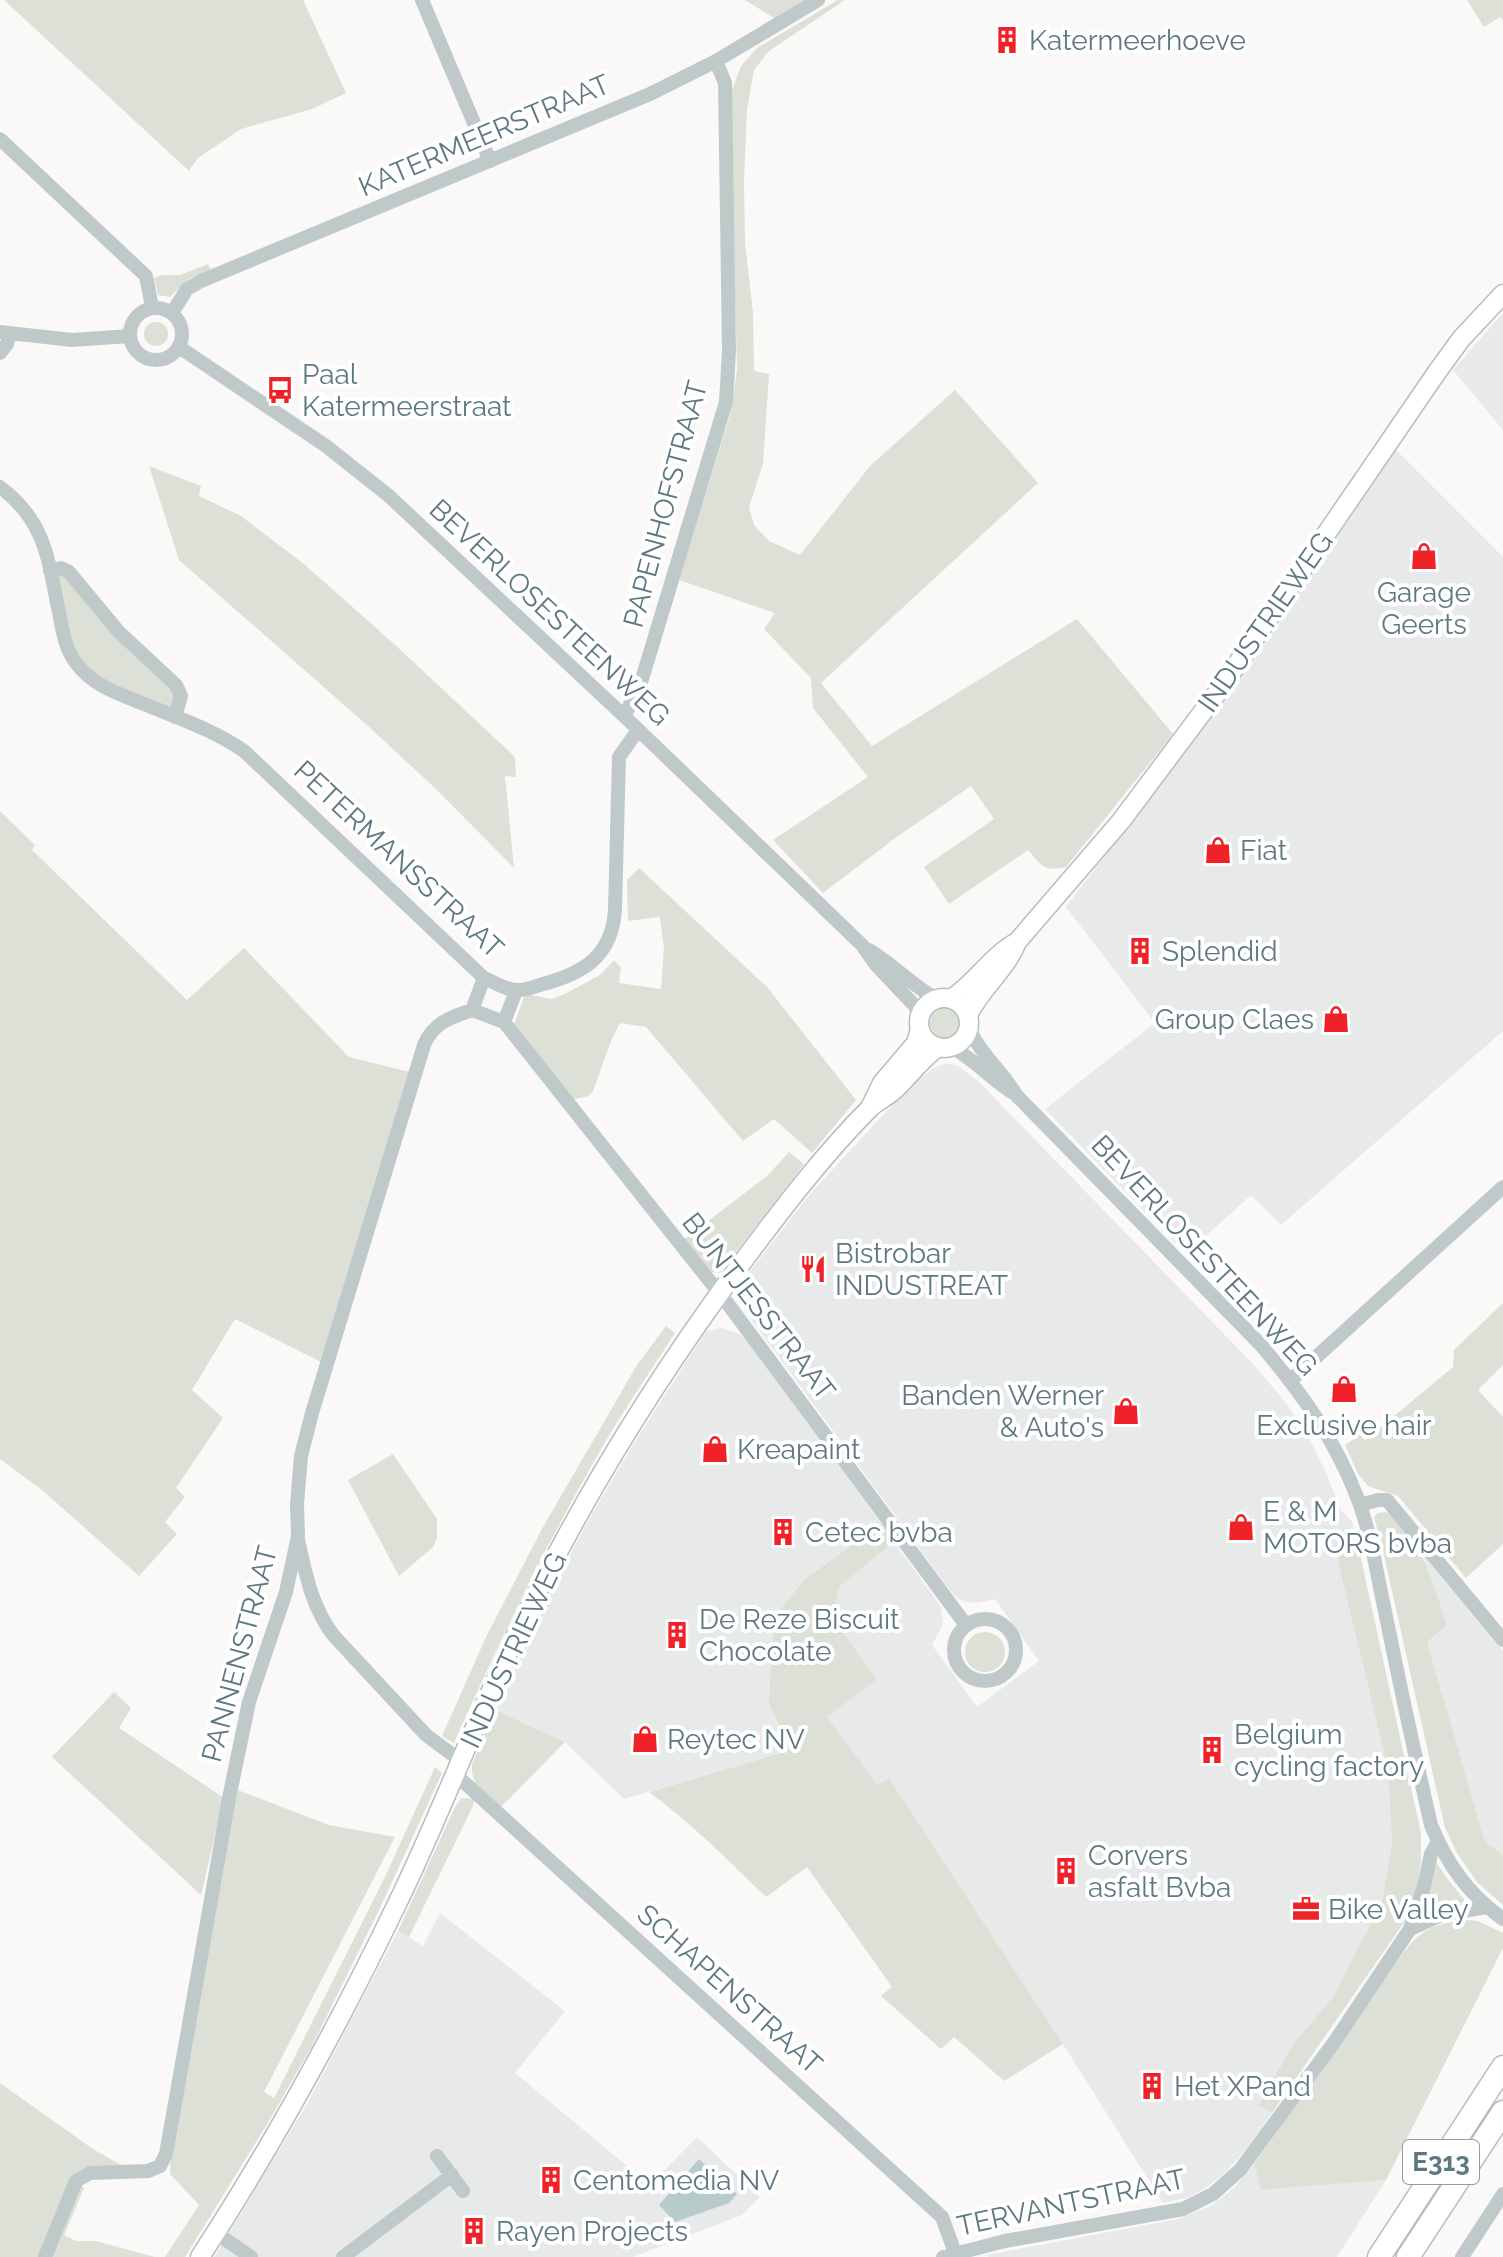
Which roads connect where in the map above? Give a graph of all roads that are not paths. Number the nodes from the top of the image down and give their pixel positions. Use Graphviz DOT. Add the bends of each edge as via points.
graph roads {
  1 [pos="422,0"];
  2 [pos="818,0"];
  3 [pos="716,61"];
  4 [pos="0,139"];
  5 [pos="490,161"];
  6 [pos="1503,294"];
  7 [pos="152,307"];
  8 [pos="172,313"];
  9 [pos="5,332"];
  10 [pos="130,336"];
  11 [pos="179,347"];
  12 [pos="0,353"];
  13 [pos="0,487"];
  14 [pos="50,571"];
  15 [pos="624,716"];
  16 [pos="175,717"];
  17 [pos="638,730"];
  18 [pos="1017,942"];
  19 [pos="862,945"];
  20 [pos="484,978"];
  21 [pos="516,991"];
  22 [pos="944,999"];
  23 [pos="472,1010"];
  24 [pos="504,1022"];
  25 [pos="968,1022"];
  26 [pos="920,1024"];
  27 [pos="945,1047"];
  28 [pos="1017,1096"];
  29 [pos="871,1106"];
  30 [pos="1503,1187"];
  31 [pos="718,1294"];
  32 [pos="1291,1380"];
  33 [pos="1360,1505"];
  34 [pos="298,1536"];
  35 [pos="966,1625"];
  36 [pos="1503,1640"];
  37 [pos="458,1768"];
  38 [pos="1438,1841"];
  39 [pos="1487,1907"];
  40 [pos="1503,1919"];
  41 [pos="1410,1929"];
  42 [pos="1503,2067"];
  43 [pos="1503,2112"];
  44 [pos="437,2156"];
  45 [pos="452,2175"];
  46 [pos="463,2191"];
  47 [pos="1503,2194"];
  48 [pos="216,2233"];
  49 [pos="949,2255"];
  50 [pos="45,2257"];
  51 [pos="200,2257"];
  52 [pos="251,2257"];
  53 [pos="343,2257"];
  54 [pos="1379,2257"];
  55 [pos="1408,2257"];
  56 [pos="1462,2257"];
  1 -- 5 [label="street"];
  2 -- 3 [label="street, KATERMEERSTRAAT"];
  3 -- 5 [label="street, KATERMEERSTRAAT"];
  3 -- 15 [label="street, PAPENHOFSTRAAT" via="725,83 726,402 639,689"];
  4 -- 7 [label="street" via="146,276"];
  5 -- 8 [label="street, KATERMEERSTRAAT" via="201,281 187,289"];
  6 -- 18 [label="main road, INDUSTRIEWEG" via="1437,372 1220,689 1121,821"];
  7 -- 8 [label="street"];
  7 -- 10 [label="street" via="132,322"];
  8 -- 11 [label="street" via="183,332"];
  9 -- 10 [label="street" via="72,340"];
  9 -- 12 [label="street" via="7,344"];
  10 -- 11 [label="street" via="136,352 146,359 161,360"];
  11 -- 15 [label="street, BEVERLOSESTEENWEG" via="369,479"];
  13 -- 14 [label="street, PETERMANSSTRAAT" via="35,523"];
  14 -- 16 [label="street" via="69,572 118,631 176,685 181,696"];
  14 -- 16 [label="street, PETERMANSSTRAAT" via="74,661 109,689"];
  15 -- 17 [label="street, BEVERLOSESTEENWEG"];
  16 -- 20 [label="street, PETERMANSSTRAAT" via="244,751"];
  17 -- 19 [label="street, BEVERLOSESTEENWEG"];
  17 -- 21 [label="street, PETERMANSSTRAAT" via="619,757 614,928 596,959 584,968"];
  18 -- 22 [label="main road, INDUSTRIEWEG" via="961,992"];
  18 -- 25 [label="main road, INDUSTRIEWEG"];
  19 -- 22 [label="street, BEVERLOSESTEENWEG" via="926,994"];
  19 -- 26 [label="street, BEVERLOSESTEENWEG" via="915,1006"];
  20 -- 21 [label="street, PETERMANSSTRAAT"];
  20 -- 23 [label="street"];
  21 -- 24 [label="street"];
  22 -- 25 [label="main road" via="958,1002"];
  22 -- 26 [label="main road, INDUSTRIEWEG" via="925,1006"];
  23 -- 24 [label="street"];
  23 -- 34 [label="street, PANNENSTRAAT" via="438,1024 424,1045 312,1413 301,1456"];
  24 -- 31 [label="street, BUNTJESSTRAAT"];
  25 -- 27 [label="main road, INDUSTRIEWEG" via="962,1040"];
  25 -- 28 [label="street, BEVERLOSESTEENWEG" via="974,1041"];
  26 -- 27 [label="main road" via="926,1041"];
  26 -- 29 [label="main road, INDUSTRIEWEG" via="916,1043 882,1083"];
  27 -- 28 [label="street, BEVERLOSESTEENWEG" via="962,1053"];
  27 -- 29 [label="main road, INDUSTRIEWEG"];
  28 -- 32 [label="street, BEVERLOSESTEENWEG"];
  29 -- 31 [label="main road, INDUSTRIEWEG" via="786,1203"];
  30 -- 32 [label="street"];
  31 -- 35 [label="street, BUNTJESSTRAAT"];
  31 -- 37 [label="main road, INDUSTRIEWEG" via="625,1433 577,1517 516,1636"];
  32 -- 33 [label="street, BEVERLOSESTEENWEG" via="1316,1415"];
  33 -- 36 [label="street" via="1387,1500"];
  33 -- 38 [label="street, BEVERLOSESTEENWEG"];
  34 -- 37 [label="street, SCHAPENSTRAAT" via="322,1621"];
  34 -- 50 [label="street, PANNENSTRAAT" via="286,1592 249,1702 166,2154 160,2166 148,2171 90,2173 76,2181"];
  35 -- 35 [label="street" via="954,1652 961,1671 979,1681 1007,1673 1016,1654 1012,1634 986,1619"];
  37 -- 48 [label="main road, INDUSTRIEWEG" via="324,2047"];
  37 -- 49 [label="street, SCHAPENSTRAAT" via="942,2217"];
  38 -- 39 [label="street, BEVERLOSESTEENWEG" via="1462,1881"];
  38 -- 41 [label="street, TERVANTSTRAAT"];
  39 -- 40 [label="street, BEVERLOSESTEENWEG"];
  39 -- 41 [label="street" via="1441,1915"];
  41 -- 49 [label="street, TERVANTSTRAAT" via="1254,2152 1213,2194 1166,2213"];
  42 -- 54 [label="highway, E313"];
  43 -- 55 [label="highway, E313"];
  44 -- 45 [label="street"];
  45 -- 46 [label="street"];
  45 -- 53 [label="street"];
  47 -- 56 [label="street"];
  48 -- 51 [label="main road, INDUSTRIEWEG"];
  48 -- 52 [label="street"];
}
